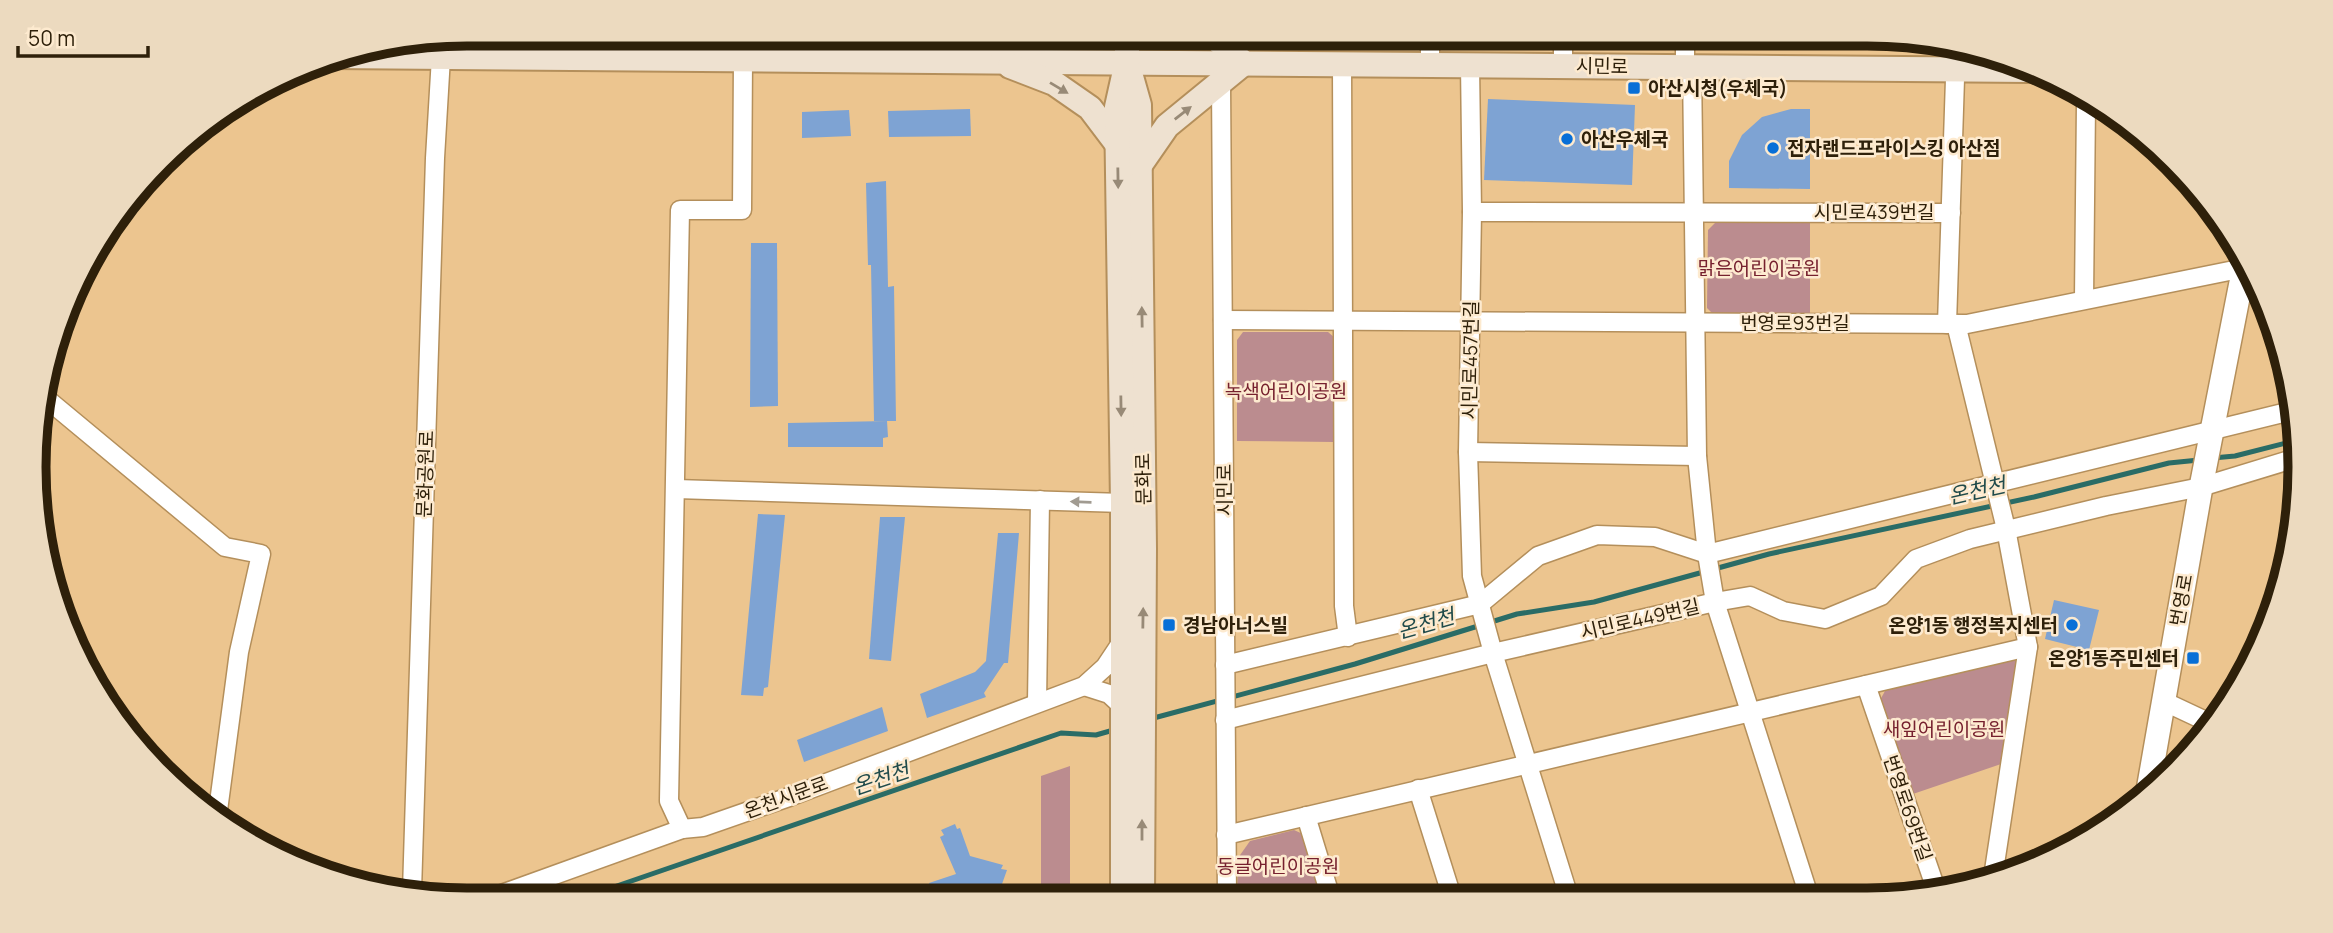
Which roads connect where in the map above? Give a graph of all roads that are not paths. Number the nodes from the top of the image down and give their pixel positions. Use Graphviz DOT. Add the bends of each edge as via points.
graph roads {
  1 [pos="1028,46"];
  2 [pos="1126,46"];
  3 [pos="1226,46"];
  4 [pos="1430,46"];
  5 [pos="1563,46"];
  6 [pos="1686,46"];
  7 [pos="374,56"];
  8 [pos="442,57"];
  9 [pos="743,59"];
  10 [pos="1956,59"];
  11 [pos="996,61"];
  12 [pos="1127,62"];
  13 [pos="1244,63"];
  14 [pos="1342,64"];
  15 [pos="1987,64"];
  16 [pos="1430,65"];
  17 [pos="1470,65"];
  18 [pos="1563,66"];
  19 [pos="1688,67"];
  20 [pos="1221,83"];
  21 [pos="2087,108"];
  22 [pos="1118,145"];
  23 [pos="1140,165"];
  24 [pos="1695,211"];
  25 [pos="1472,212"];
  26 [pos="1951,213"];
  27 [pos="2237,267"];
  28 [pos="2243,277"];
  29 [pos="2084,299"];
  30 [pos="1223,320"];
  31 [pos="1341,321"];
  32 [pos="1471,322"];
  33 [pos="1696,323"];
  34 [pos="1952,324"];
  35 [pos="51,402"];
  36 [pos="2284,413"];
  37 [pos="2212,430"];
  38 [pos="1468,452"];
  39 [pos="1697,456"];
  40 [pos="2287,461"];
  41 [pos="1995,484"];
  42 [pos="2202,488"];
  43 [pos="676,489"];
  44 [pos="1040,500"];
  45 [pos="1123,503"];
  46 [pos="2006,529"];
  47 [pos="1707,554"];
  48 [pos="1715,601"];
  49 [pos="1480,604"];
  50 [pos="1348,637"];
  51 [pos="1123,640"];
  52 [pos="2028,647"];
  53 [pos="1493,653"];
  54 [pos="1225,665"];
  55 [pos="1866,685"];
  56 [pos="1084,686"];
  57 [pos="1124,695"];
  58 [pos="2163,701"];
  59 [pos="1037,703"];
  60 [pos="1750,712"];
  61 [pos="1225,720"];
  62 [pos="2203,720"];
  63 [pos="1133,741"];
  64 [pos="1528,764"];
  65 [pos="2150,777"];
  66 [pos="1418,789"];
  67 [pos="218,807"];
  68 [pos="1306,816"];
  69 [pos="682,829"];
  70 [pos="1226,835"];
  71 [pos="1994,867"];
  72 [pos="1933,882"];
  73 [pos="412,884"];
  74 [pos="518,888"];
  75 [pos="1124,888"];
  76 [pos="1141,888"];
  77 [pos="1227,888"];
  78 [pos="1329,888"];
  79 [pos="1449,888"];
  80 [pos="1566,888"];
  81 [pos="1806,888"];
  1 -- 11 [label="main road"];
  2 -- 12 [label="main road, 문화로"];
  3 -- 13 [label="main road"];
  4 -- 16 [label="street"];
  5 -- 18 [label="street"];
  6 -- 19 [label="street"];
  7 -- 8 [label="main road, 시민로"];
  8 -- 9 [label="main road, 시민로"];
  8 -- 73 [label="street, 문화공원로"];
  9 -- 11 [label="main road, 시민로"];
  9 -- 43 [label="street" via="742,210 680,210"];
  10 -- 15 [label="main road, 시민로"];
  10 -- 19 [label="main road, 시민로"];
  10 -- 26 [label="street, 시민로439번길"];
  11 -- 12 [label="main road, 시민로"];
  11 -- 22 [label="main road, one-way" via="1054,83 1090,108"];
  12 -- 13 [label="main road, 시민로"];
  12 -- 22 [label="main road, 문화로" via="1118,107"];
  12 -- 23 [label="main road, 문화로" via="1139,105"];
  13 -- 14 [label="main road, 시민로"];
  13 -- 20 [label="main road"];
  14 -- 16 [label="main road, 시민로"];
  14 -- 31 [label="street"];
  16 -- 17 [label="main road, 시민로"];
  17 -- 18 [label="main road, 시민로"];
  17 -- 25 [label="street, 시민로457번길"];
  18 -- 19 [label="main road, 시민로"];
  19 -- 24 [label="street"];
  23 -- 20 [label="main road, one-way" via="1167,126"];
  20 -- 30 [label="street, 시민로"];
  21 -- 29 [label="street"];
  22 -- 45 [label="main road, 문화로, one-way"];
  57 -- 23 [label="main road, 문화로, one-way" via="1144,549"];
  24 -- 25 [label="street"];
  24 -- 26 [label="street, 시민로439번길"];
  24 -- 33 [label="street"];
  25 -- 32 [label="street, 시민로457번길"];
  26 -- 34 [label="street"];
  27 -- 29 [label="street, 번영로93번길"];
  28 -- 37 [label="street, 번영로"];
  29 -- 34 [label="street, 번영로93번길"];
  30 -- 31 [label="street, 번영로93번길"];
  30 -- 54 [label="street, 시민로"];
  31 -- 32 [label="street, 번영로93번길"];
  31 -- 50 [label="street"];
  32 -- 33 [label="street, 번영로93번길"];
  32 -- 38 [label="street, 시민로457번길"];
  33 -- 34 [label="street, 번영로93번길"];
  33 -- 39 [label="street"];
  34 -- 41 [label="street"];
  35 -- 67 [label="street" via="225,547 261,554 239,652"];
  36 -- 37 [label="street"];
  37 -- 41 [label="street"];
  37 -- 42 [label="street, 번영로"];
  38 -- 39 [label="street"];
  38 -- 49 [label="street, 시민로457번길" via="1472,576"];
  39 -- 47 [label="street"];
  40 -- 42 [label="street"];
  41 -- 46 [label="street"];
  41 -- 47 [label="street"];
  42 -- 46 [label="street"];
  42 -- 58 [label="street, 번영로"];
  43 -- 44 [label="street"];
  43 -- 69 [label="street" via="669,801"];
  45 -- 44 [label="street, one-way"];
  44 -- 59 [label="street"];
  45 -- 51 [label="main road, 문화로"];
  46 -- 48 [label="street" via="1916,559 1881,596 1825,619 1783,611 1750,596"];
  46 -- 52 [label="street"];
  47 -- 48 [label="street"];
  47 -- 49 [label="street" via="1656,537 1597,535 1538,556"];
  48 -- 53 [label="street, 시민로449번길"];
  48 -- 60 [label="street, 시민로449번길"];
  49 -- 50 [label="street"];
  49 -- 53 [label="street, 시민로457번길"];
  50 -- 54 [label="street"];
  51 -- 56 [label="street" via="1105,667"];
  51 -- 57 [label="main road, 문화로"];
  52 -- 55 [label="street"];
  52 -- 71 [label="street"];
  53 -- 61 [label="street"];
  53 -- 64 [label="street, 시민로457번길"];
  54 -- 61 [label="street, 시민로"];
  55 -- 60 [label="street"];
  55 -- 72 [label="street, 번영로69번길"];
  56 -- 57 [label="street"];
  56 -- 59 [label="street, 온천시문로"];
  57 -- 63 [label="main road"];
  58 -- 62 [label="street"];
  58 -- 65 [label="street, 번영로"];
  59 -- 69 [label="street, 온천시문로" via="789,797 704,827"];
  60 -- 64 [label="street"];
  60 -- 81 [label="street, 시민로449번길"];
  61 -- 70 [label="street, 시민로"];
  63 -- 75 [label="main road"];
  76 -- 63 [label="main road, one-way"];
  64 -- 66 [label="street"];
  64 -- 80 [label="street, 시민로457번길"];
  66 -- 68 [label="street"];
  66 -- 79 [label="street"];
  68 -- 70 [label="street"];
  68 -- 78 [label="street"];
  69 -- 74 [label="street, 온천시문로"];
  70 -- 77 [label="street, 시민로"];
}
